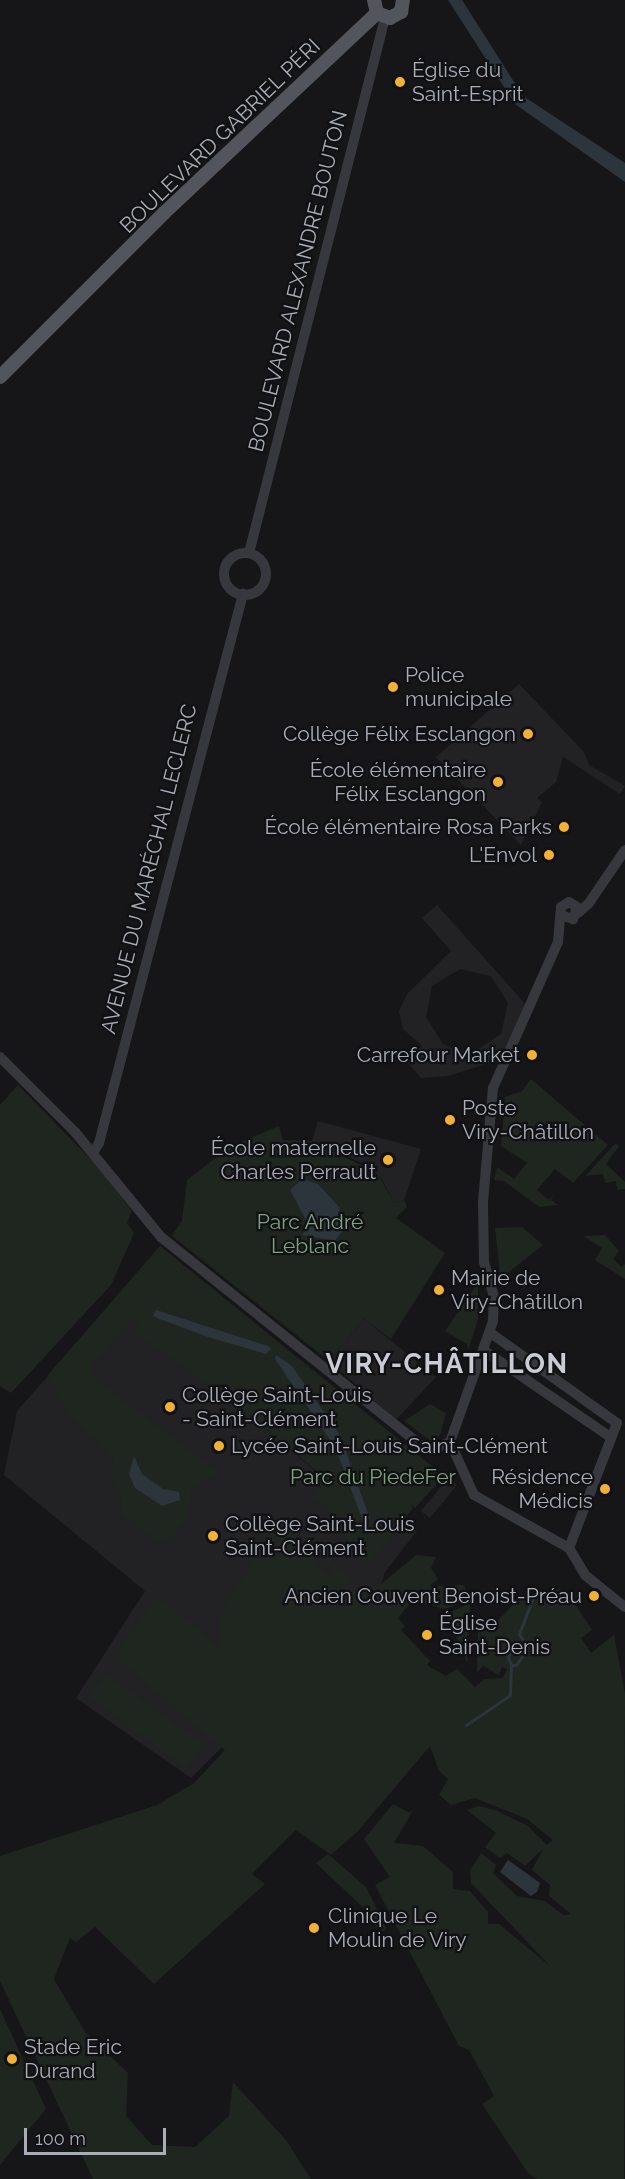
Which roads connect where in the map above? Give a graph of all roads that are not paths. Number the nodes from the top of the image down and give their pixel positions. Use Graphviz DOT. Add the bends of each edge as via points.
graph roads {
  1 [pos="404,1"];
  2 [pos="379,10"];
  3 [pos="28,346"];
  4 [pos="0,366"];
  5 [pos="0,377"];
  6 [pos="249,554"];
  7 [pos="243,594"];
  8 [pos="625,850"];
  9 [pos="600,887"];
  10 [pos="571,902"];
  11 [pos="570,916"];
  12 [pos="0,1057"];
  13 [pos="93,1153"];
  14 [pos="492,1334"];
  15 [pos="486,1352"];
  16 [pos="610,1437"];
  17 [pos="450,1442"];
  18 [pos="569,1548"];
  19 [pos="625,1607"];
  1 -- 2 [label="main road, BOULEVARD GABRIEL PÉRI" via="398,15"];
  2 -- 3 [label="main road, BOULEVARD GABRIEL PÉRI"];
  2 -- 6 [label="street, BOULEVARD ALEXANDRE BOUTON"];
  3 -- 4 [label="main road, BOULEVARD GABRIEL PÉRI"];
  3 -- 5 [label="main road, BOULEVARD GABRIEL PÉRI"];
  6 -- 7 [label="street" via="260,559 265,575 258,590"];
  6 -- 7 [label="street" via="235,556 224,570 230,588"];
  7 -- 13 [label="street, AVENUE DU MARÉCHAL LECLERC" via="99,1143"];
  8 -- 9 [label="street"];
  9 -- 10 [label="street"];
  9 -- 11 [label="street"];
  10 -- 11 [label="street"];
  10 -- 11 [label="street" via="562,905"];
  11 -- 14 [label="street" via="499,1067 490,1105 483,1203 484,1262 494,1308"];
  12 -- 13 [label="street"];
  13 -- 17 [label="street" via="161,1237 423,1447 434,1449"];
  14 -- 15 [label="street"];
  14 -- 16 [label="street" via="617,1423"];
  15 -- 16 [label="street"];
  15 -- 17 [label="street"];
  16 -- 18 [label="street"];
  17 -- 18 [label="street" via="474,1494"];
  18 -- 19 [label="street" via="592,1582"];
}
